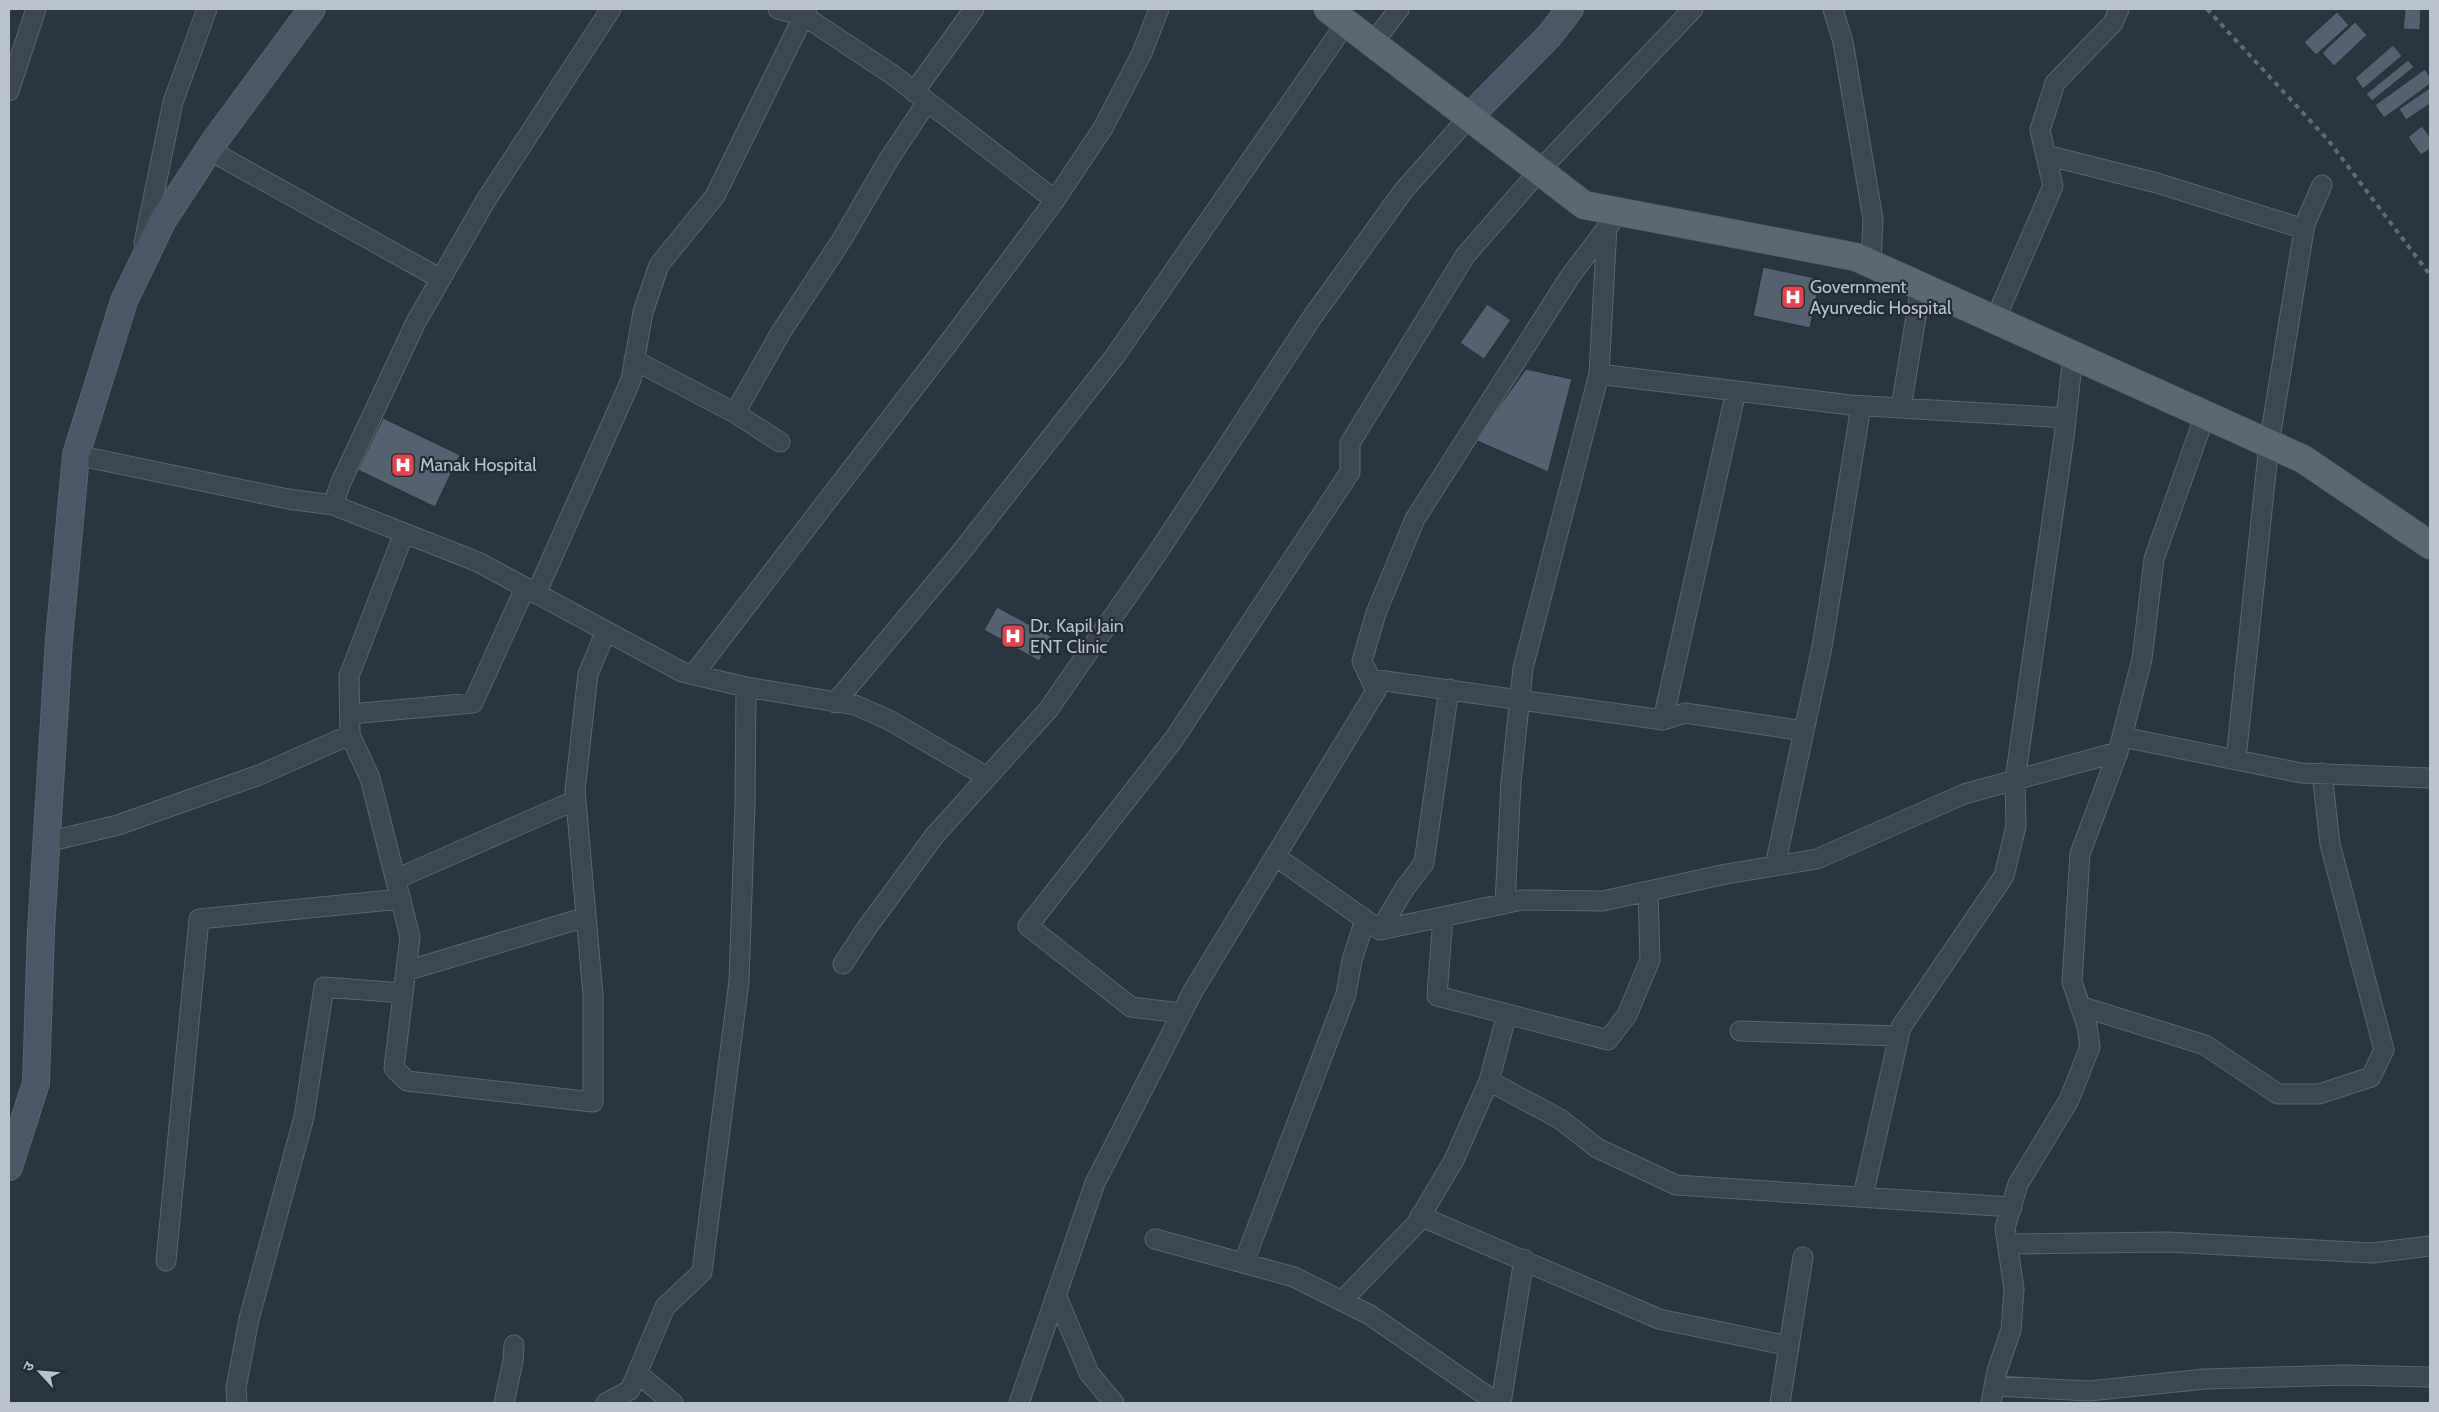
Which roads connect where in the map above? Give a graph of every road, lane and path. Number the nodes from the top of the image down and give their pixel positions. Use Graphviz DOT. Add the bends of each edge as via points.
graph roads {
  1 [pos="36,9"];
  2 [pos="207,9"];
  3 [pos="312,9"];
  4 [pos="611,9"];
  5 [pos="778,9"];
  6 [pos="974,9"];
  7 [pos="1159,9"];
  8 [pos="1399,9"];
  9 [pos="1570,9"];
  10 [pos="1694,9"];
  11 [pos="1833,9"];
  12 [pos="2119,9"];
  13 [pos="806,12"];
  14 [pos="1337,16"];
  15 [pos="1373,43"];
  16 [pos="9,91"];
  17 [pos="921,97"];
  18 [pos="1469,117"];
  19 [pos="208,150"];
  20 [pos="2046,155"];
  21 [pos="1539,171"];
  22 [pos="2322,185"];
  23 [pos="1055,200"];
  24 [pos="1613,220"];
  25 [pos="2304,229"];
  26 [pos="1872,264"];
  27 [pos="138,271"];
  28 [pos="441,279"];
  29 [pos="1921,286"];
  30 [pos="1995,320"];
  31 [pos="2073,355"];
  32 [pos="634,360"];
  33 [pos="1599,374"];
  34 [pos="1736,391"];
  35 [pos="1861,406"];
  36 [pos="1901,408"];
  37 [pos="735,413"];
  38 [pos="2205,415"];
  39 [pos="2066,418"];
  40 [pos="780,442"];
  41 [pos="2269,444"];
  42 [pos="76,455"];
  43 [pos="333,505"];
  44 [pos="404,533"];
  45 [pos="2430,545"];
  46 [pos="530,591"];
  47 [pos="606,631"];
  48 [pos="694,674"];
  49 [pos="1370,679"];
  50 [pos="746,687"];
  51 [pos="1449,689"];
  52 [pos="1520,699"];
  53 [pos="835,703"];
  54 [pos="350,714"];
  55 [pos="1662,720"];
  56 [pos="1804,731"];
  57 [pos="350,735"];
  58 [pos="2120,744"];
  59 [pos="2236,759"];
  60 [pos="2322,773"];
  61 [pos="987,777"];
  62 [pos="2430,778"];
  63 [pos="2015,780"];
  64 [pos="576,800"];
  65 [pos="47,842"];
  66 [pos="1275,856"];
  67 [pos="1775,866"];
  68 [pos="396,880"];
  69 [pos="1648,891"];
  70 [pos="401,899"];
  71 [pos="1506,904"];
  72 [pos="586,917"];
  73 [pos="1443,917"];
  74 [pos="1373,925"];
  75 [pos="843,964"];
  76 [pos="406,971"];
  77 [pos="403,992"];
  78 [pos="2080,1006"];
  79 [pos="1181,1013"];
  80 [pos="1507,1014"];
  81 [pos="1740,1031"];
  82 [pos="1898,1036"];
  83 [pos="1489,1081"];
  84 [pos="9,1167"];
  85 [pos="1863,1196"];
  86 [pos="2012,1207"];
  87 [pos="1420,1216"];
  88 [pos="1155,1239"];
  89 [pos="2008,1244"];
  90 [pos="2430,1246"];
  91 [pos="1803,1258"];
  92 [pos="1524,1260"];
  93 [pos="166,1261"];
  94 [pos="1244,1262"];
  95 [pos="1056,1295"];
  96 [pos="1342,1301"];
  97 [pos="514,1344"];
  98 [pos="1789,1346"];
  99 [pos="637,1373"];
  100 [pos="2430,1377"];
  101 [pos="1993,1395"];
  102 [pos="237,1403"];
  103 [pos="504,1403"];
  104 [pos="606,1403"];
  105 [pos="673,1403"];
  106 [pos="1019,1403"];
  107 [pos="1114,1403"];
  108 [pos="1497,1403"];
  109 [pos="1501,1403"];
  110 [pos="1780,1403"];
  1 -- 16 [label="street"];
  2 -- 27 [label="street" via="173,102"];
  3 -- 19 [label="street"];
  4 -- 28 [label="street" via="486,200"];
  5 -- 13 [label="street"];
  6 -- 17 [label="street"];
  7 -- 23 [label="street" via="1142,53 1103,128"];
  8 -- 15 [label="street"];
  9 -- 18 [label="street" via="1549,36"];
  10 -- 21 [label="street"];
  11 -- 26 [label="street" via="1843,42 1873,219"];
  12 -- 20 [label="street" via="2112,23 2055,84 2040,130"];
  13 -- 17 [label="street"];
  13 -- 32 [label="street" via="715,196 659,265 643,312"];
  14 -- 15 [label="main road"];
  14 -- 53 [label="street" via="1115,356 958,556"];
  15 -- 18 [label="main road"];
  17 -- 23 [label="street"];
  17 -- 37 [label="street" via="843,238 781,332"];
  18 -- 21 [label="main road"];
  18 -- 61 [label="street" via="1404,190 1313,316 1158,552 1048,710"];
  19 -- 27 [label="street" via="163,220"];
  19 -- 28 [label="street"];
  20 -- 25 [label="street" via="2157,183"];
  20 -- 30 [label="street" via="2053,186"];
  21 -- 24 [label="main road" via="1584,205"];
  21 -- 79 [label="street" via="1465,256 1350,443 1350,472 1174,739 1028,926 1131,1007"];
  22 -- 25 [label="street"];
  23 -- 48 [label="street"];
  24 -- 26 [label="main road" via="1856,257"];
  24 -- 33 [label="street"];
  24 -- 49 [label="street" via="1571,275 1415,518 1376,613 1362,661"];
  25 -- 41 [label="street"];
  26 -- 29 [label="main road"];
  27 -- 42 [label="street" via="124,300"];
  28 -- 43 [label="street" via="416,322"];
  29 -- 30 [label="main road"];
  29 -- 36 [label="street"];
  30 -- 31 [label="main road"];
  31 -- 38 [label="main road"];
  31 -- 39 [label="street"];
  32 -- 37 [label="street"];
  32 -- 46 [label="street" via="631,380"];
  33 -- 34 [label="street"];
  33 -- 52 [label="street" via="1523,668"];
  34 -- 35 [label="street"];
  34 -- 55 [label="street"];
  35 -- 36 [label="street"];
  35 -- 56 [label="street" via="1822,647"];
  36 -- 39 [label="street"];
  37 -- 40 [label="street"];
  38 -- 41 [label="main road"];
  38 -- 58 [label="street" via="2154,559 2142,659"];
  39 -- 63 [label="street"];
  41 -- 45 [label="main road" via="2303,459"];
  41 -- 59 [label="street"];
  42 -- 43 [label="street" via="278,497"];
  42 -- 65 [label="street" via="59,640"];
  43 -- 44 [label="street"];
  44 -- 46 [label="street" via="478,562"];
  44 -- 54 [label="street" via="349,676"];
  46 -- 47 [label="street"];
  46 -- 54 [label="street" via="473,703"];
  47 -- 48 [label="street" via="682,672"];
  47 -- 64 [label="street" via="588,674"];
  48 -- 50 [label="street"];
  49 -- 51 [label="street"];
  49 -- 66 [label="street" via="1376,691"];
  50 -- 53 [label="street"];
  50 -- 99 [label="street" via="739,981 702,1272 665,1307"];
  51 -- 52 [label="street"];
  51 -- 74 [label="street" via="1424,863"];
  52 -- 55 [label="street"];
  52 -- 71 [label="street" via="1511,782"];
  53 -- 61 [label="street" via="855,705 889,720"];
  54 -- 57 [label="street"];
  55 -- 56 [label="street" via="1685,713"];
  56 -- 67 [label="street"];
  57 -- 65 [label="street" via="259,775 118,825"];
  57 -- 68 [label="street" via="370,778"];
  58 -- 59 [label="street"];
  58 -- 63 [label="street"];
  58 -- 78 [label="street" via="2080,854 2072,982"];
  59 -- 60 [label="street" via="2300,772"];
  60 -- 62 [label="street"];
  60 -- 78 [label="street" via="2330,844 2384,1050 2371,1077 2319,1094 2278,1094 2205,1045"];
  61 -- 75 [label="street" via="935,835"];
  63 -- 67 [label="street" via="1964,794 1817,859"];
  63 -- 82 [label="street" via="2016,826 2004,876"];
  64 -- 68 [label="street"];
  64 -- 72 [label="street"];
  65 -- 84 [label="street" via="36,1083"];
  66 -- 74 [label="street"];
  66 -- 79 [label="street"];
  67 -- 69 [label="street"];
  68 -- 70 [label="street"];
  69 -- 71 [label="street" via="1603,901 1522,900"];
  69 -- 80 [label="street" via="1650,960 1627,1015 1608,1040"];
  70 -- 76 [label="street" via="410,937"];
  70 -- 93 [label="street" via="199,919"];
  71 -- 73 [label="street"];
  72 -- 76 [label="street"];
  72 -- 77 [label="street" via="593,995 593,1102 407,1081 394,1068"];
  73 -- 74 [label="street"];
  73 -- 80 [label="street" via="1438,996"];
  74 -- 94 [label="street" via="1352,960 1346,994"];
  76 -- 77 [label="street"];
  77 -- 102 [label="street" via="324,986 304,1117 249,1319 236,1388"];
  78 -- 86 [label="street" via="2090,1047 2068,1100 2018,1184"];
  79 -- 95 [label="street" via="1095,1183"];
  80 -- 83 [label="street"];
  81 -- 82 [label="street"];
  82 -- 85 [label="street"];
  83 -- 85 [label="street" via="1560,1119 1597,1148 1676,1185"];
  83 -- 87 [label="street" via="1454,1160"];
  85 -- 86 [label="street"];
  86 -- 89 [label="street" via="2005,1228"];
  87 -- 92 [label="street"];
  87 -- 96 [label="street"];
  88 -- 94 [label="street"];
  89 -- 90 [label="street" via="2168,1242 2372,1252"];
  89 -- 101 [label="street" via="2014,1289 2011,1330 1997,1371"];
  91 -- 98 [label="street"];
  92 -- 98 [label="street" via="1659,1319"];
  92 -- 109 [label="street"];
  94 -- 96 [label="street" via="1294,1277"];
  95 -- 106 [label="street"];
  95 -- 107 [label="street" via="1089,1373"];
  96 -- 108 [label="street" via="1370,1315"];
  97 -- 103 [label="street"];
  98 -- 110 [label="street"];
  99 -- 104 [label="street" via="630,1390"];
  99 -- 105 [label="street"];
  100 -- 101 [label="street" via="2344,1375 2205,1379 2089,1391"];
}
